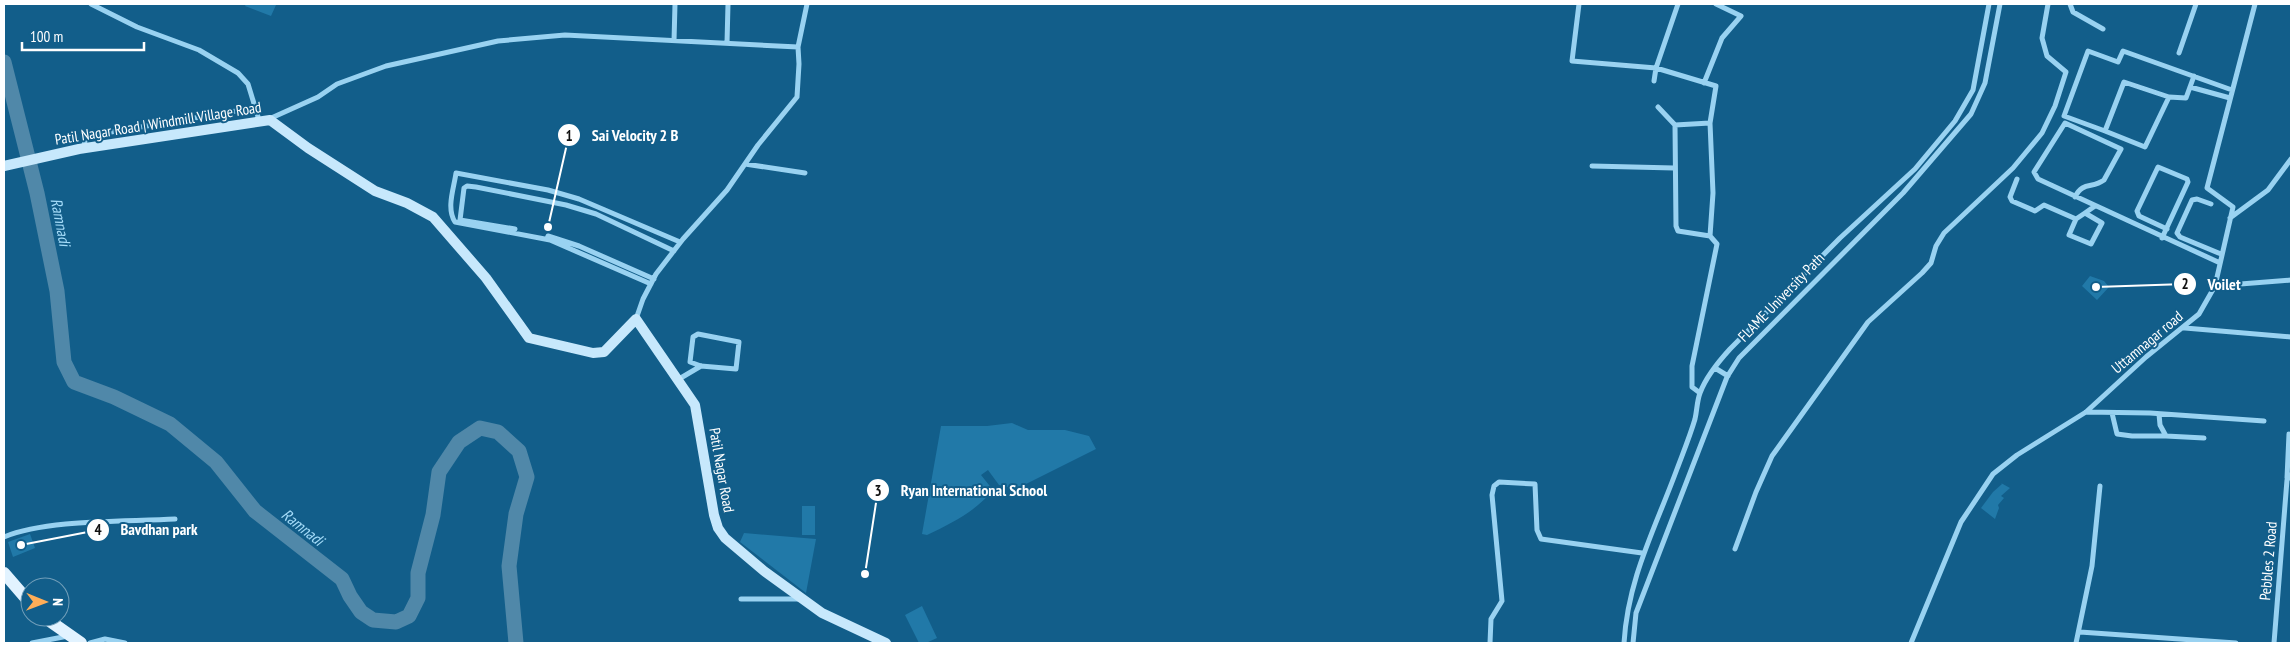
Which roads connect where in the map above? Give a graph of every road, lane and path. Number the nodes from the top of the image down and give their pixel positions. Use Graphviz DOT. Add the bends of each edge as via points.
graph roads {
  1 [pos="91,4"];
  2 [pos="675,4"];
  3 [pos="728,4"];
  4 [pos="807,4"];
  5 [pos="1579,4"];
  6 [pos="1678,4"];
  7 [pos="1716,4"];
  8 [pos="1989,4"];
  9 [pos="2000,4"];
  10 [pos="2048,4"];
  11 [pos="2070,4"];
  12 [pos="2196,4"];
  13 [pos="2254,4"];
  14 [pos="2104,29"];
  15 [pos="674,41"];
  16 [pos="727,43"];
  17 [pos="798,47"];
  18 [pos="2179,54"];
  19 [pos="1656,68"];
  20 [pos="2194,76"];
  21 [pos="1654,81"];
  22 [pos="1704,83"];
  23 [pos="2190,87"];
  24 [pos="1973,90"];
  25 [pos="2232,90"];
  26 [pos="1982,92"];
  27 [pos="2169,97"];
  28 [pos="2230,98"];
  29 [pos="254,108"];
  30 [pos="1658,108"];
  31 [pos="264,120"];
  32 [pos="1710,123"];
  33 [pos="1675,125"];
  34 [pos="2105,131"];
  35 [pos="83,149"];
  36 [pos="2291,159"];
  37 [pos="745,164"];
  38 [pos="4,166"];
  39 [pos="1592,166"];
  40 [pos="1674,168"];
  41 [pos="805,173"];
  42 [pos="2017,180"];
  43 [pos="2075,197"];
  44 [pos="2211,204"];
  45 [pos="2095,206"];
  46 [pos="2085,213"];
  47 [pos="2230,218"];
  48 [pos="2076,219"];
  49 [pos="2166,229"];
  50 [pos="1710,236"];
  51 [pos="2162,238"];
  52 [pos="680,242"];
  53 [pos="674,250"];
  54 [pos="2221,254"];
  55 [pos="2218,262"];
  56 [pos="2291,280"];
  57 [pos="653,282"];
  58 [pos="2215,286"];
  59 [pos="636,319"];
  60 [pos="2184,328"];
  61 [pos="2291,337"];
  62 [pos="701,366"];
  63 [pos="1715,368"];
  64 [pos="1728,376"];
  65 [pos="679,379"];
  66 [pos="1700,393"];
  67 [pos="2086,412"];
  68 [pos="2112,413"];
  69 [pos="2160,414"];
  70 [pos="2264,421"];
  71 [pos="2289,434"];
  72 [pos="2166,436"];
  73 [pos="2204,438"];
  74 [pos="2291,475"];
  75 [pos="2287,480"];
  76 [pos="2100,486"];
  77 [pos="175,519"];
  78 [pos="4,538"];
  79 [pos="1734,549"];
  80 [pos="1642,553"];
  81 [pos="4,573"];
  82 [pos="20,591"];
  83 [pos="801,598"];
  84 [pos="741,599"];
  85 [pos="57,627"];
  86 [pos="2080,632"];
  87 [pos="68,636"];
  88 [pos="32,643"];
  89 [pos="81,643"];
  90 [pos="90,643"];
  91 [pos="125,643"];
  92 [pos="886,643"];
  93 [pos="1490,643"];
  94 [pos="1624,643"];
  95 [pos="1633,643"];
  96 [pos="1911,643"];
  97 [pos="2076,643"];
  98 [pos="2236,643"];
  99 [pos="2274,643"];
  1 -- 29 [label="street" via="224,64 248,84"];
  2 -- 15 [label="street"];
  3 -- 16 [label="street"];
  4 -- 17 [label="street"];
  5 -- 19 [label="street" via="1572,61"];
  6 -- 19 [label="street"];
  7 -- 22 [label="street" via="1741,16 1722,38"];
  8 -- 24 [label="street"];
  9 -- 26 [label="street, FLAME University Path"];
  10 -- 79 [label="street" via="2042,38 2047,56 2066,72 2042,133 2013,168 1944,233 1931,263 1922,273 1868,322 1772,456"];
  11 -- 14 [label="street" via="2073,12"];
  12 -- 18 [label="street"];
  13 -- 25 [label="street"];
  15 -- 16 [label="street"];
  15 -- 31 [label="street" via="565,35 498,41 386,66 337,84 318,97"];
  16 -- 17 [label="street"];
  17 -- 37 [label="street" via="797,97"];
  19 -- 21 [label="street"];
  19 -- 22 [label="street"];
  20 -- 23 [label="street"];
  20 -- 25 [label="street"];
  20 -- 34 [label="street" via="2123,50 2118,62 2088,51 2064,116"];
  22 -- 32 [label="street" via="1716,86"];
  23 -- 27 [label="street" via="2183,100"];
  23 -- 28 [label="street"];
  24 -- 26 [label="street"];
  24 -- 63 [label="street" via="1955,122 1915,169 1840,238"];
  25 -- 28 [label="street"];
  26 -- 64 [label="street, FLAME University Path" via="1972,114 1903,193 1739,358"];
  27 -- 34 [label="street" via="2145,147"];
  27 -- 34 [label="street" via="2124,82"];
  28 -- 47 [label="street" via="2207,188 2233,207"];
  29 -- 31 [label="street"];
  29 -- 35 [label="street" via="93,135 86,138"];
  30 -- 33 [label="street"];
  31 -- 35 [label="street, Patil Nagar Road | Windmill Village Road"];
  31 -- 59 [label="street, Patil Nagar Road | Windmill Village Road" via="375,191 433,217 486,278 529,338 593,353 604,352"];
  32 -- 33 [label="street"];
  32 -- 50 [label="street" via="1713,194"];
  33 -- 40 [label="street"];
  35 -- 38 [label="street, Patil Nagar Road | Windmill Village Road"];
  36 -- 47 [label="street" via="2268,190"];
  37 -- 41 [label="street"];
  37 -- 52 [label="street" via="727,190"];
  39 -- 40 [label="street"];
  40 -- 50 [label="street" via="1678,230"];
  42 -- 48 [label="street" via="2010,197 2012,201 2035,211 2044,205"];
  43 -- 43 [label="street" via="2084,187 2102,182 2121,149 2064,123 2034,172 2038,179"];
  43 -- 45 [label="street"];
  44 -- 54 [label="street" via="2192,200 2177,233"];
  45 -- 46 [label="street"];
  45 -- 51 [label="street"];
  46 -- 48 [label="street"];
  46 -- 48 [label="street" via="2102,223 2091,244 2069,235"];
  47 -- 54 [label="street, Uttamnagar road"];
  49 -- 49 [label="street" via="2188,182 2187,178 2158,167 2137,211 2139,216"];
  49 -- 51 [label="street"];
  50 -- 66 [label="street" via="1717,244 1691,374 1692,387"];
  51 -- 55 [label="street"];
  52 -- 53 [label="street"];
  52 -- 57 [label="street" via="579,199 456,173 451,209 455,222 550,240"];
  53 -- 57 [label="street"];
  53 -- 57 [label="street" via="596,214 566,205 476,186 464,188 460,220 556,238"];
  54 -- 55 [label="street, Uttamnagar road"];
  55 -- 58 [label="street, Uttamnagar road"];
  56 -- 58 [label="street"];
  57 -- 59 [label="street"];
  58 -- 60 [label="street, Uttamnagar road" via="2199,314"];
  59 -- 65 [label="street, Patil Nagar Road"];
  60 -- 61 [label="street"];
  60 -- 67 [label="street, Uttamnagar road" via="2146,357"];
  62 -- 62 [label="street" via="736,369 739,342 695,335 690,362"];
  62 -- 65 [label="street"];
  63 -- 64 [label="street"];
  63 -- 66 [label="street"];
  64 -- 95 [label="street, FLAME University Path" via="1636,613"];
  65 -- 83 [label="street, Patil Nagar Road" via="695,405 718,528 731,544"];
  66 -- 80 [label="street" via="1695,420 1658,521"];
  67 -- 68 [label="street"];
  67 -- 96 [label="street, Uttamnagar road" via="1993,474 1961,522"];
  68 -- 69 [label="street"];
  68 -- 72 [label="street" via="2117,434"];
  69 -- 70 [label="street"];
  69 -- 72 [label="street" via="2160,425"];
  71 -- 75 [label="street, Pebbles 2 Road"];
  72 -- 73 [label="street"];
  74 -- 75 [label="street"];
  75 -- 99 [label="street, Pebbles 2 Road"];
  76 -- 86 [label="street" via="2092,566"];
  77 -- 78 [label="street" via="48,526"];
  80 -- 93 [label="street" via="1541,538 1537,530 1535,484 1499,482 1494,486 1492,496 1502,601 1491,619"];
  80 -- 94 [label="street" via="1627,607"];
  81 -- 82 [label="main road"];
  83 -- 84 [label="street"];
  83 -- 92 [label="street, Patil Nagar Road" via="826,616"];
  85 -- 87 [label="main road"];
  86 -- 97 [label="street"];
  86 -- 98 [label="street"];
  87 -- 88 [label="street"];
  87 -- 89 [label="main road"];
  90 -- 91 [label="street" via="105,639"];
}
